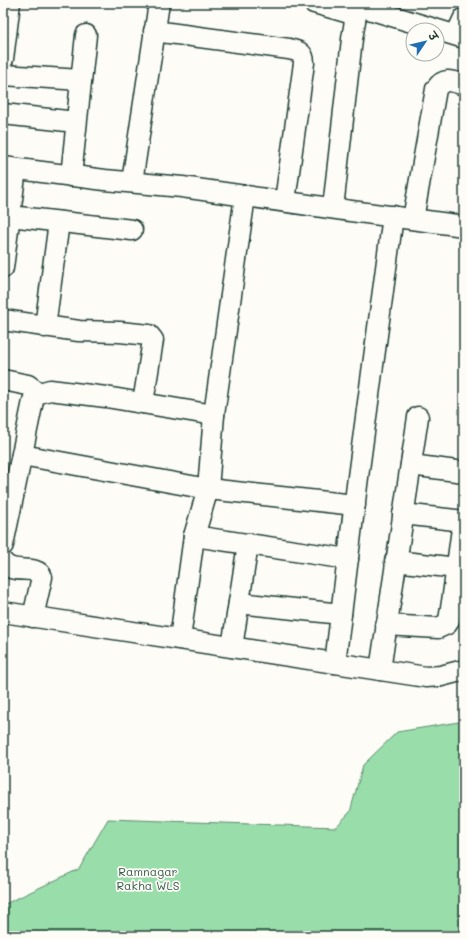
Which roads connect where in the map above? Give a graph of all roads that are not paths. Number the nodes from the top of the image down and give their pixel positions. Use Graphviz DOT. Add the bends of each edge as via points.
graph roads {
  1 [pos="10,3"];
  2 [pos="159,3"];
  3 [pos="314,3"];
  4 [pos="358,8"];
  5 [pos="461,30"];
  6 [pos="154,31"];
  7 [pos="86,35"];
  8 [pos="3,59"];
  9 [pos="3,75"];
  10 [pos="81,80"];
  11 [pos="464,85"];
  12 [pos="3,114"];
  13 [pos="76,122"];
  14 [pos="10,168"];
  15 [pos="71,176"];
  16 [pos="132,182"];
  17 [pos="245,196"];
  18 [pos="285,201"];
  19 [pos="333,208"];
  20 [pos="10,216"];
  21 [pos="393,216"];
  22 [pos="413,219"];
  23 [pos="59,222"];
  24 [pos="464,226"];
  25 [pos="132,230"];
  26 [pos="3,268"];
  27 [pos="3,320"];
  28 [pos="45,327"];
  29 [pos="3,380"];
  30 [pos="39,392"];
  31 [pos="143,404"];
  32 [pos="214,415"];
  33 [pos="418,417"];
  34 [pos="22,455"];
  35 [pos="411,465"];
  36 [pos="464,472"];
  37 [pos="10,476"];
  38 [pos="208,489"];
  39 [pos="355,505"];
  40 [pos="403,514"];
  41 [pos="463,521"];
  42 [pos="5,524"];
  43 [pos="194,536"];
  44 [pos="248,544"];
  45 [pos="3,545"];
  46 [pos="348,559"];
  47 [pos="395,561"];
  48 [pos="4,564"];
  49 [pos="457,568"];
  50 [pos="239,603"];
  51 [pos="3,612"];
  52 [pos="341,614"];
  53 [pos="33,617"];
  54 [pos="386,625"];
  55 [pos="180,639"];
  56 [pos="232,647"];
  57 [pos="335,663"];
  58 [pos="380,670"];
  59 [pos="464,670"];
  1 -- 8 [label="street"];
  2 -- 6 [label="street"];
  3 -- 4 [label="street"];
  4 -- 5 [label="street"];
  4 -- 19 [label="street"];
  6 -- 16 [label="street"];
  6 -- 18 [label="street" via="289,49 302,54 304,62"];
  7 -- 10 [label="street"];
  9 -- 10 [label="street"];
  10 -- 13 [label="street"];
  11 -- 22 [label="street" via="446,80 436,88"];
  12 -- 13 [label="street"];
  13 -- 15 [label="street"];
  14 -- 15 [label="street"];
  14 -- 20 [label="street"];
  15 -- 16 [label="street"];
  16 -- 17 [label="street"];
  17 -- 18 [label="street"];
  17 -- 32 [label="street"];
  18 -- 19 [label="street"];
  19 -- 21 [label="street"];
  20 -- 23 [label="street"];
  20 -- 26 [label="street"];
  21 -- 22 [label="street"];
  21 -- 39 [label="street"];
  22 -- 24 [label="street"];
  23 -- 25 [label="street"];
  23 -- 28 [label="street"];
  27 -- 28 [label="street"];
  28 -- 31 [label="street" via="149,335 153,340"];
  29 -- 30 [label="street" via="28,385"];
  30 -- 31 [label="street" via="50,390"];
  30 -- 34 [label="street" via="32,401"];
  31 -- 32 [label="street"];
  32 -- 38 [label="street"];
  33 -- 35 [label="street"];
  34 -- 37 [label="street"];
  34 -- 38 [label="street"];
  35 -- 36 [label="street"];
  35 -- 40 [label="street"];
  37 -- 42 [label="street"];
  38 -- 39 [label="street"];
  38 -- 43 [label="street"];
  39 -- 46 [label="street"];
  40 -- 41 [label="street"];
  40 -- 47 [label="street"];
  41 -- 49 [label="street"];
  42 -- 45 [label="street"];
  43 -- 44 [label="street"];
  43 -- 55 [label="street"];
  44 -- 46 [label="street"];
  44 -- 50 [label="street"];
  46 -- 52 [label="street"];
  47 -- 49 [label="street"];
  47 -- 54 [label="street"];
  48 -- 53 [label="street" via="14,569 34,570 41,574"];
  49 -- 54 [label="street" via="447,624 438,628"];
  50 -- 52 [label="street"];
  50 -- 56 [label="street"];
  51 -- 53 [label="street"];
  52 -- 57 [label="street"];
  53 -- 55 [label="street"];
  54 -- 58 [label="street"];
  55 -- 56 [label="street"];
  56 -- 57 [label="street"];
  57 -- 58 [label="street"];
  58 -- 59 [label="street" via="426,677"];
}
